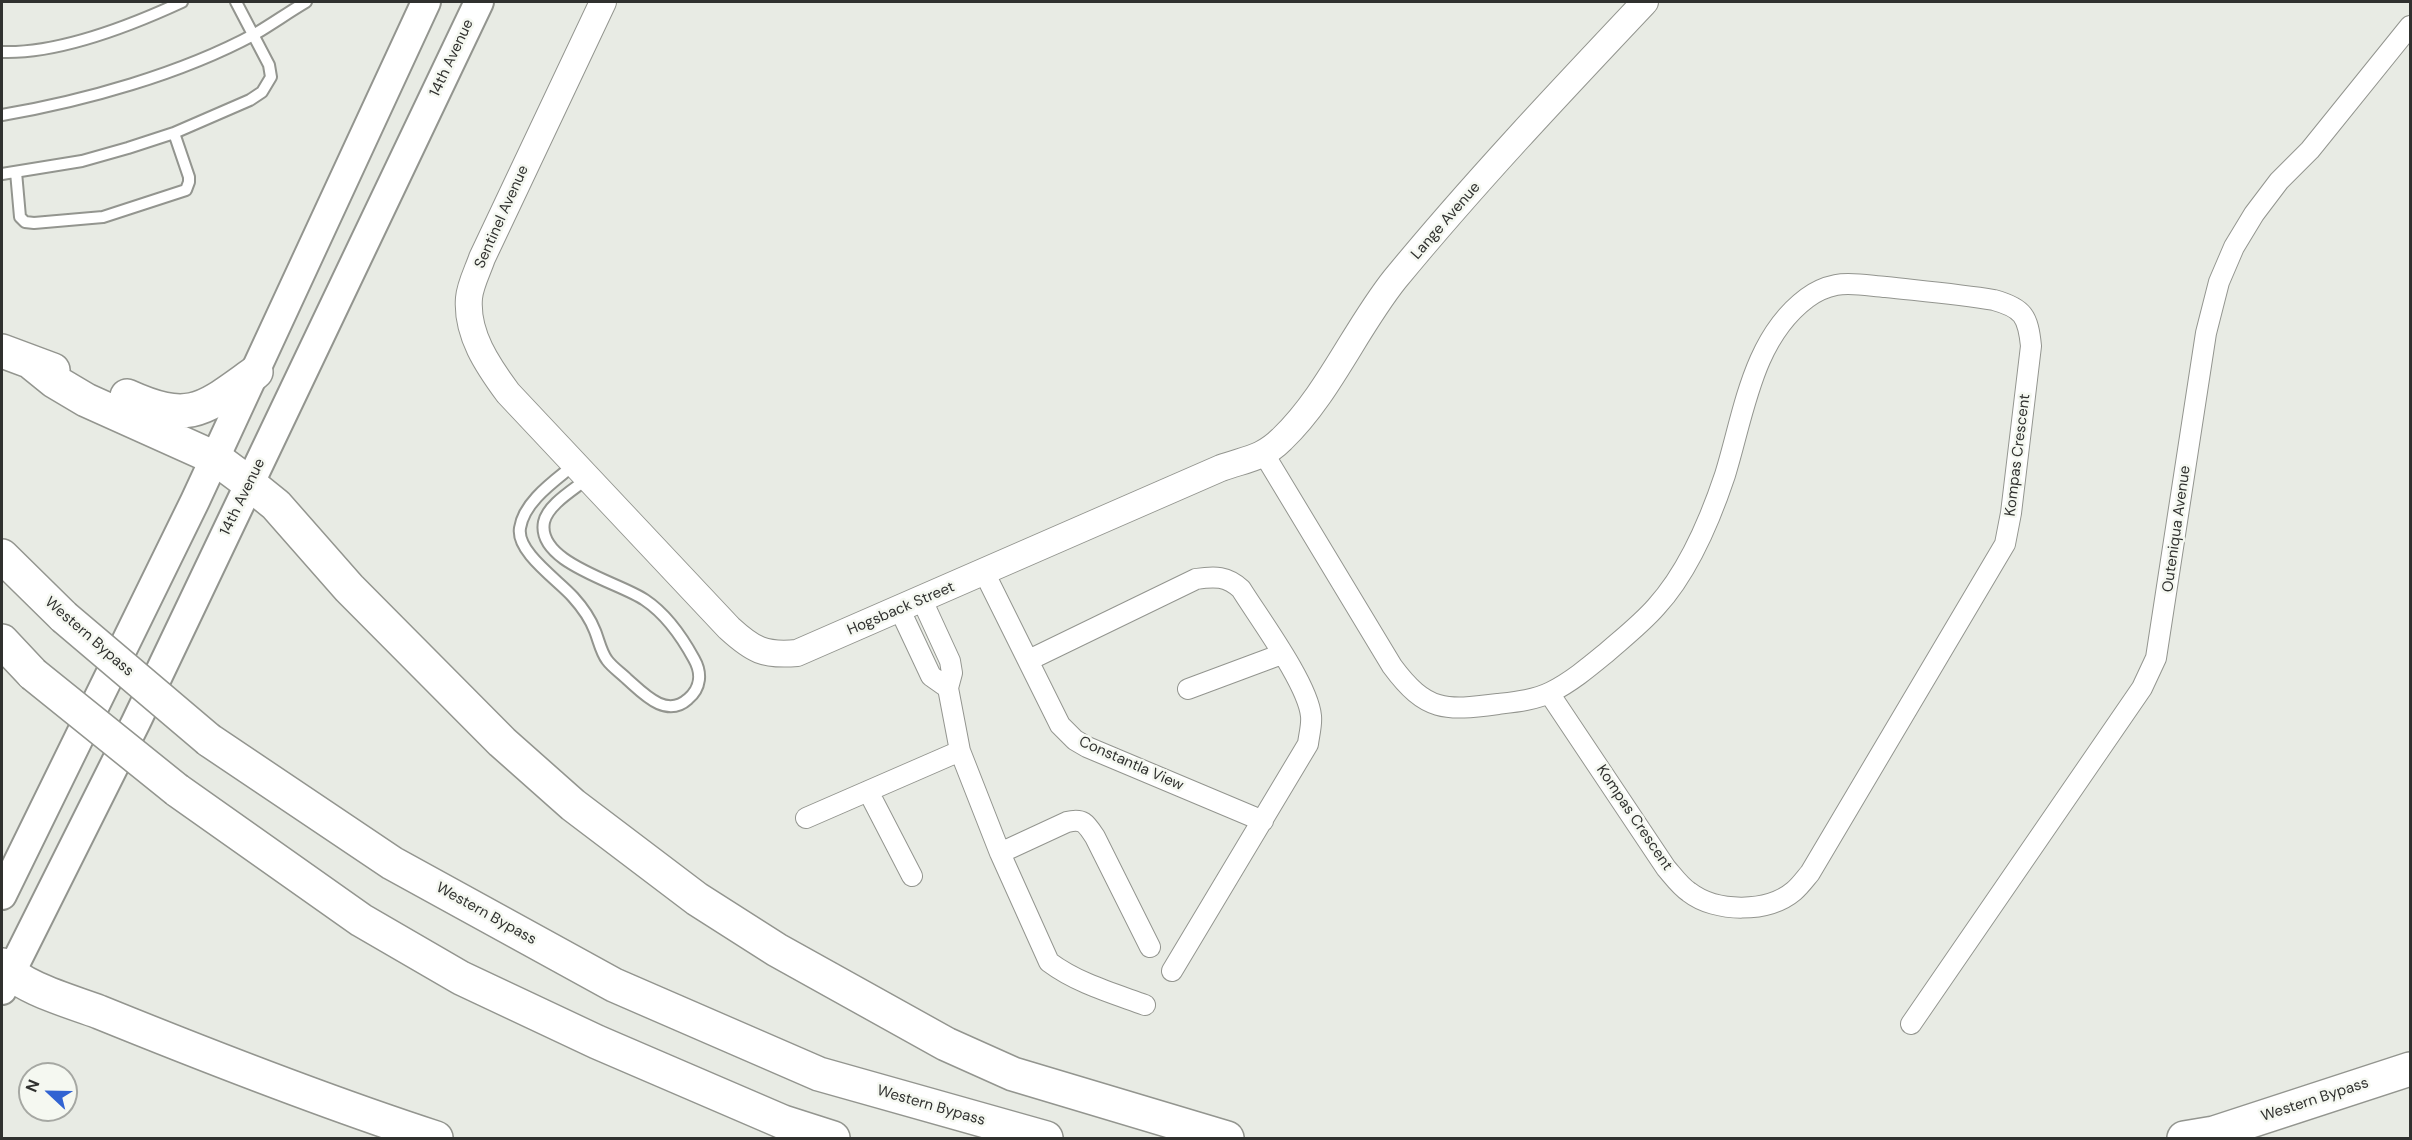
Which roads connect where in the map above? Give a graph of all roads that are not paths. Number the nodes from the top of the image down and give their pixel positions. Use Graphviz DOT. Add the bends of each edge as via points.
graph roads {
  1 [pos="182,2"];
  2 [pos="237,2"];
  3 [pos="306,2"];
  4 [pos="426,2"];
  5 [pos="478,2"];
  6 [pos="603,2"];
  7 [pos="1645,2"];
  8 [pos="2410,26"];
  9 [pos="254,34"];
  10 [pos="2,52"];
  11 [pos="2,115"];
  12 [pos="174,132"];
  13 [pos="16,172"];
  14 [pos="2,174"];
  15 [pos="2,351"];
  16 [pos="33,364"];
  17 [pos="256,372"];
  18 [pos="1264,454"];
  19 [pos="215,458"];
  20 [pos="582,471"];
  21 [pos="250,484"];
  22 [pos="2,556"];
  23 [pos="984,572"];
  24 [pos="911,605"];
  25 [pos="2,641"];
  26 [pos="1282,654"];
  27 [pos="1029,660"];
  28 [pos="1188,688"];
  29 [pos="1549,693"];
  30 [pos="960,751"];
  31 [pos="868,791"];
  32 [pos="806,818"];
  33 [pos="1263,820"];
  34 [pos="1000,853"];
  35 [pos="912,876"];
  36 [pos="2,895"];
  37 [pos="1150,947"];
  38 [pos="1172,971"];
  39 [pos="4,977"];
  40 [pos="1145,1005"];
  41 [pos="1911,1024"];
  42 [pos="2410,1069"];
  43 [pos="436,1138"];
  44 [pos="833,1138"];
  45 [pos="1046,1138"];
  46 [pos="1227,1138"];
  47 [pos="2184,1138"];
  1 -- 10 [label="lane" via="125,27 51,47"];
  2 -- 9 [label="lane"];
  3 -- 9 [label="lane"];
  4 -- 17 [label="main road"];
  5 -- 21 [label="main road, 14th Avenue"];
  6 -- 20 [label="street, Sentinel Avenue" via="482,258 469,297 470,319 485,362 508,393"];
  7 -- 18 [label="street, Lange Avenue" via="1413,258 1302,416"];
  8 -- 41 [label="street, Outeniqua Avenue" via="2310,150 2279,181 2234,247 2218,282 2206,333 2172,598 2156,658 2142,688"];
  9 -- 11 [label="lane" via="165,74 47,108"];
  9 -- 12 [label="lane" via="269,65 271,77 267,86 250,100"];
  12 -- 13 [label="lane" via="82,161"];
  12 -- 13 [label="lane" via="189,177 186,189 103,217 25,222 20,217"];
  13 -- 14 [label="lane"];
  15 -- 16 [label="highway"];
  16 -- 17 [label="highway" via="101,385 155,408 182,412 201,409"];
  16 -- 19 [label="highway" via="86,400"];
  17 -- 19 [label="main road"];
  18 -- 23 [label="street, Hogsback Street" via="1221,468"];
  18 -- 29 [label="street, Kompas Crescent" via="1392,666 1412,690 1444,708 1458,709 1519,702"];
  19 -- 21 [label="highway"];
  19 -- 36 [label="main road"];
  20 -- 20 [label="lane" via="544,521 549,546 574,565 659,610 700,669 699,686 688,701 669,707 652,701 608,661 586,611 520,540 526,512 540,494"];
  20 -- 24 [label="street, Hogsback Street" via="729,628 758,650 797,653"];
  21 -- 39 [label="main road, 14th Avenue" via="136,722"];
  21 -- 46 [label="highway" via="276,506 349,588 502,742 573,805 697,899 777,950 946,1044 1013,1074"];
  22 -- 45 [label="highway, Western Bypass, bridge" via="64,617 209,740 392,863 614,985 819,1074"];
  23 -- 24 [label="street, Hogsback Street"];
  23 -- 27 [label="street, Constantla View"];
  24 -- 30 [label="street" via="931,676 948,688"];
  25 -- 44 [label="highway, bridge" via="33,674 177,790 361,920 461,978 629,1056 783,1122"];
  26 -- 27 [label="street" via="1240,589 1221,577 1197,579"];
  26 -- 28 [label="street"];
  26 -- 33 [label="street" via="1308,701 1310,731 1308,744"];
  27 -- 33 [label="street, Constantla View" via="1060,724 1075,740"];
  29 -- 29 [label="street, Kompas Crescent" via="1614,646 1657,606 1673,584 1706,523 1757,365 1779,328 1807,298 1838,284 1872,286 1994,300 2012,305 2023,315 2031,345 2005,544 1810,873 1794,892 1755,907 1735,908 1712,905 1689,892 1666,868"];
  30 -- 31 [label="street"];
  30 -- 34 [label="street"];
  31 -- 32 [label="street"];
  31 -- 35 [label="street"];
  33 -- 38 [label="street"];
  34 -- 37 [label="street" via="1067,822 1084,822"];
  34 -- 40 [label="street" via="1049,962 1062,972"];
  39 -- 43 [label="highway" via="363,1114"];
  42 -- 47 [label="highway, Western Bypass" via="2214,1133"];
}
